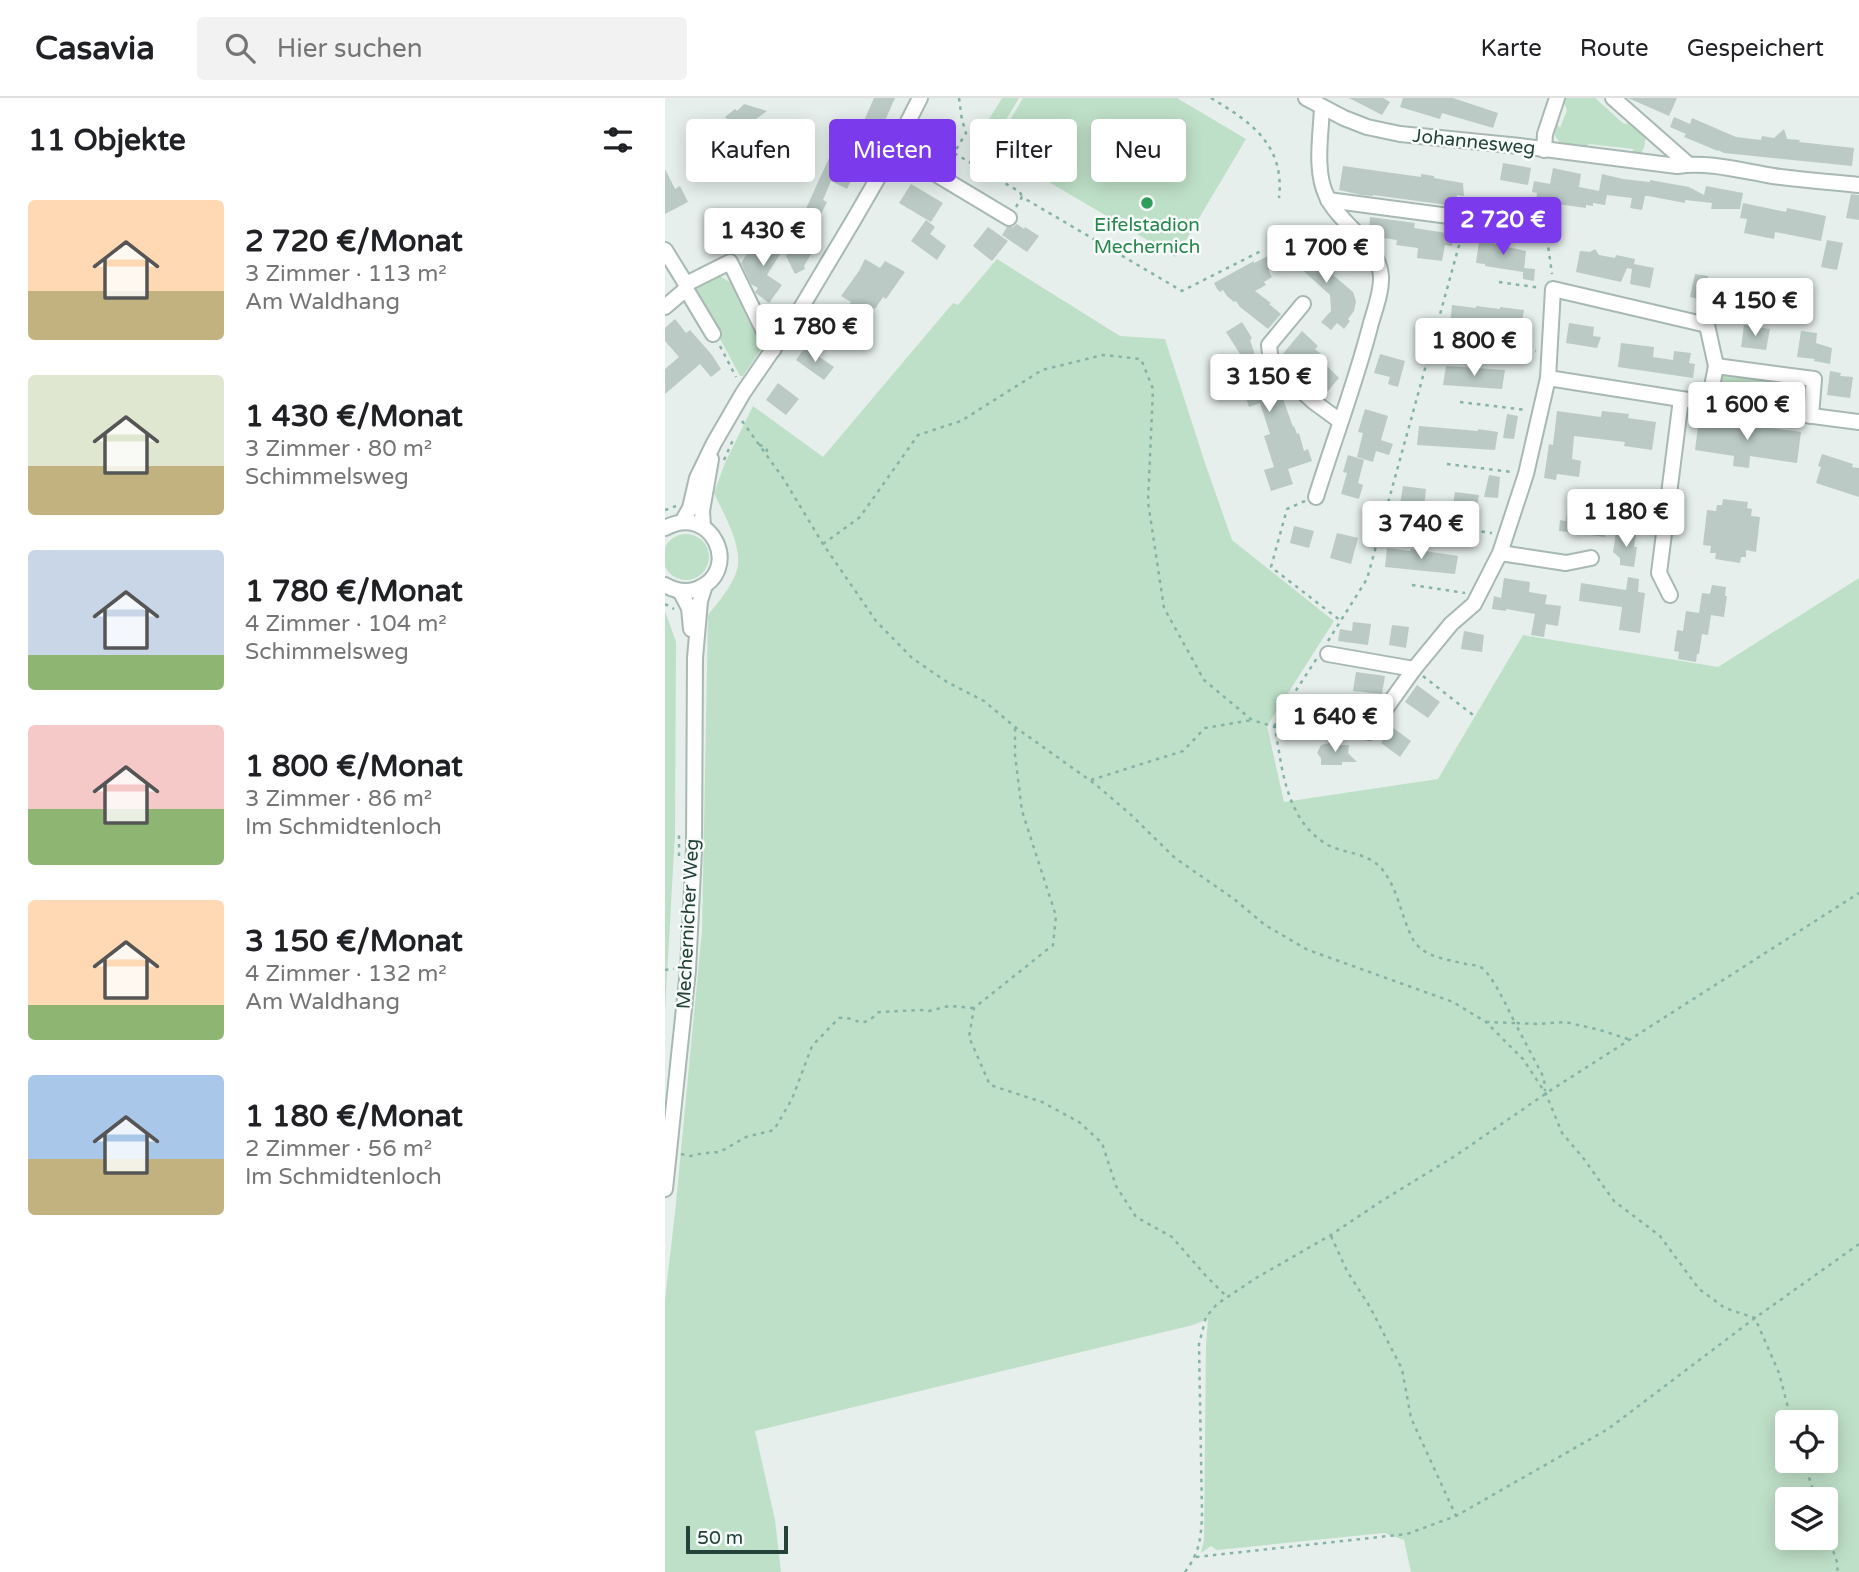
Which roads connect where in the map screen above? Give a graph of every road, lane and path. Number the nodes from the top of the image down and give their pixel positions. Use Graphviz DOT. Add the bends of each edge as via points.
graph roads {
  1 [pos="920,98"];
  2 [pos="959,98"];
  3 [pos="1211,98"];
  4 [pos="1306,98"];
  5 [pos="1556,98"];
  6 [pos="1613,98"];
  7 [pos="1322,107"];
  8 [pos="909,119"];
  9 [pos="1661,141"];
  10 [pos="1544,150"];
  11 [pos="1650,163"];
  12 [pos="1688,164"];
  13 [pos="875,182"];
  14 [pos="949,182"];
  15 [pos="1859,185"];
  16 [pos="1279,198"];
  17 [pos="1328,200"];
  18 [pos="1009,218"];
  19 [pos="1465,218"];
  20 [pos="665,250"];
  21 [pos="1263,250"];
  22 [pos="1499,282"];
  23 [pos="686,287"];
  24 [pos="1553,289"];
  25 [pos="1303,304"];
  26 [pos="665,307"];
  27 [pos="713,334"];
  28 [pos="1468,342"];
  29 [pos="773,350"];
  30 [pos="1550,352"];
  31 [pos="1716,366"];
  32 [pos="1548,378"];
  33 [pos="738,380"];
  34 [pos="1681,398"];
  35 [pos="1460,402"];
  36 [pos="1709,402"];
  37 [pos="1540,412"];
  38 [pos="1811,416"];
  39 [pos="742,421"];
  40 [pos="1340,421"];
  41 [pos="1859,422"];
  42 [pos="714,443"];
  43 [pos="1447,464"];
  44 [pos="1526,474"];
  45 [pos="1316,497"];
  46 [pos="677,506"];
  47 [pos="665,510"];
  48 [pos="682,522"];
  49 [pos="1431,524"];
  50 [pos="703,527"];
  51 [pos="665,528"];
  52 [pos="1506,534"];
  53 [pos="823,544"];
  54 [pos="1500,553"];
  55 [pos="1591,558"];
  56 [pos="665,584"];
  57 [pos="1412,584"];
  58 [pos="705,585"];
  59 [pos="680,591"];
  60 [pos="1479,595"];
  61 [pos="1670,595"];
  62 [pos="665,604"];
  63 [pos="675,609"];
  64 [pos="1341,621"];
  65 [pos="1325,650"];
  66 [pos="695,658"];
  67 [pos="1414,669"];
  68 [pos="1473,715"];
  69 [pos="1252,720"];
  70 [pos="1275,726"];
  71 [pos="1015,727"];
  72 [pos="1369,732"];
  73 [pos="1090,780"];
  74 [pos="679,836"];
  75 [pos="679,863"];
  76 [pos="1859,893"];
  77 [pos="974,1008"];
  78 [pos="1486,1022"];
  79 [pos="1515,1023"];
  80 [pos="1631,1040"];
  81 [pos="1546,1094"];
  82 [pos="669,1152"];
  83 [pos="665,1189"];
  84 [pos="1331,1235"];
  85 [pos="1859,1244"];
  86 [pos="1227,1297"];
  87 [pos="1755,1318"];
  88 [pos="1788,1410"];
  89 [pos="1456,1516"];
  90 [pos="1833,1550"];
  91 [pos="1196,1557"];
  92 [pos="1185,1572"];
  93 [pos="1837,1572"];
  1 -- 8 [label="street"];
  2 -- 21 [label="path" via="966,133 954,153 1020,192 1021,198 1182,291"];
  3 -- 16 [label="path" via="1253,125 1268,143 1279,170"];
  4 -- 7 [label="street, Johannesweg"];
  5 -- 10 [label="street"];
  6 -- 9 [label="street"];
  7 -- 10 [label="street, Johannesweg" via="1367,127 1400,134"];
  7 -- 17 [label="street" via="1320,163"];
  9 -- 11 [label="street" via="1662,154"];
  9 -- 12 [label="street"];
  10 -- 11 [label="street, Johannesweg"];
  11 -- 12 [label="street, Johannesweg"];
  12 -- 15 [label="street, Johannesweg"];
  13 -- 29 [label="street"];
  14 -- 18 [label="street"];
  17 -- 19 [label="street"];
  17 -- 40 [label="street" via="1363,239 1381,275 1366,344"];
  19 -- 24 [label="path" via="1537,227 1547,238"];
  19 -- 64 [label="path" via="1367,579"];
  20 -- 23 [label="street"];
  22 -- 24 [label="path"];
  23 -- 26 [label="street"];
  23 -- 27 [label="street"];
  23 -- 29 [label="street" via="730,262"];
  24 -- 30 [label="street"];
  24 -- 31 [label="street" via="1707,325"];
  25 -- 40 [label="street" via="1269,345 1271,363"];
  27 -- 33 [label="path"];
  28 -- 30 [label="path"];
  29 -- 42 [label="street"];
  30 -- 32 [label="street"];
  31 -- 36 [label="street"];
  31 -- 38 [label="street" via="1814,379"];
  32 -- 34 [label="street"];
  32 -- 37 [label="street"];
  34 -- 36 [label="street"];
  34 -- 61 [label="street" via="1659,573"];
  35 -- 37 [label="path"];
  36 -- 38 [label="street"];
  37 -- 44 [label="street"];
  38 -- 41 [label="street"];
  39 -- 53 [label="path"];
  40 -- 45 [label="street"];
  42 -- 48 [label="street"];
  42 -- 50 [label="street"];
  43 -- 44 [label="path"];
  44 -- 52 [label="street"];
  45 -- 64 [label="path" via="1287,509 1271,567"];
  46 -- 47 [label="path"];
  48 -- 50 [label="street"];
  48 -- 51 [label="street"];
  49 -- 52 [label="path"];
  50 -- 58 [label="street, Mechernicher Weg" via="718,544 720,556 713,578"];
  52 -- 54 [label="street"];
  53 -- 69 [label="path" via="860,517 918,435 961,421 1042,370 1103,355 1141,359 1153,389 1148,502 1164,608 1204,680"];
  53 -- 71 [label="path" via="876,621 912,658 983,701"];
  54 -- 55 [label="street" via="1566,563"];
  54 -- 60 [label="street"];
  56 -- 59 [label="street"];
  57 -- 60 [label="path"];
  58 -- 59 [label="street"];
  58 -- 66 [label="street, Mechernicher Weg"];
  59 -- 66 [label="street, Mechernicher Weg" via="689,608"];
  60 -- 67 [label="street"];
  62 -- 63 [label="path"];
  64 -- 65 [label="path"];
  65 -- 67 [label="street"];
  65 -- 70 [label="path"];
  66 -- 82 [label="street, Mechernicher Weg" via="691,917"];
  67 -- 68 [label="path"];
  67 -- 72 [label="street"];
  69 -- 70 [label="path"];
  69 -- 73 [label="path" via="1205,728 1183,751"];
  70 -- 79 [label="path" via="1291,802 1307,827 1328,845 1368,858 1380,867 1415,944 1441,958 1481,967"];
  71 -- 73 [label="path"];
  71 -- 77 [label="path" via="1022,811 1056,916 1053,944"];
  73 -- 78 [label="path" via="1175,858 1265,925 1308,950 1453,1002"];
  74 -- 75 [label="path"];
  76 -- 80 [label="path"];
  77 -- 82 [label="path" via="879,1012 860,1023 839,1018 812,1045 792,1099 774,1130 745,1137 720,1152 690,1156"];
  77 -- 86 [label="path" via="969,1037 990,1085 1041,1102 1079,1122 1101,1143 1116,1186 1136,1217 1172,1237"];
  78 -- 79 [label="path"];
  78 -- 81 [label="path" via="1523,1059"];
  79 -- 80 [label="path" via="1565,1022"];
  79 -- 81 [label="path" via="1544,1078"];
  80 -- 81 [label="path"];
  81 -- 84 [label="path"];
  81 -- 87 [label="path" via="1562,1133 1614,1201 1660,1236 1699,1289 1725,1308"];
  82 -- 83 [label="street, Mechernicher Weg"];
  84 -- 86 [label="path"];
  84 -- 89 [label="path" via="1402,1368 1411,1418"];
  85 -- 87 [label="path"];
  86 -- 91 [label="path" via="1206,1317 1199,1343 1202,1514"];
  87 -- 88 [label="path" via="1779,1373"];
  87 -- 89 [label="path" via="1608,1429"];
  89 -- 91 [label="path" via="1407,1534"];
  90 -- 93 [label="path"];
  91 -- 92 [label="path"];
}
